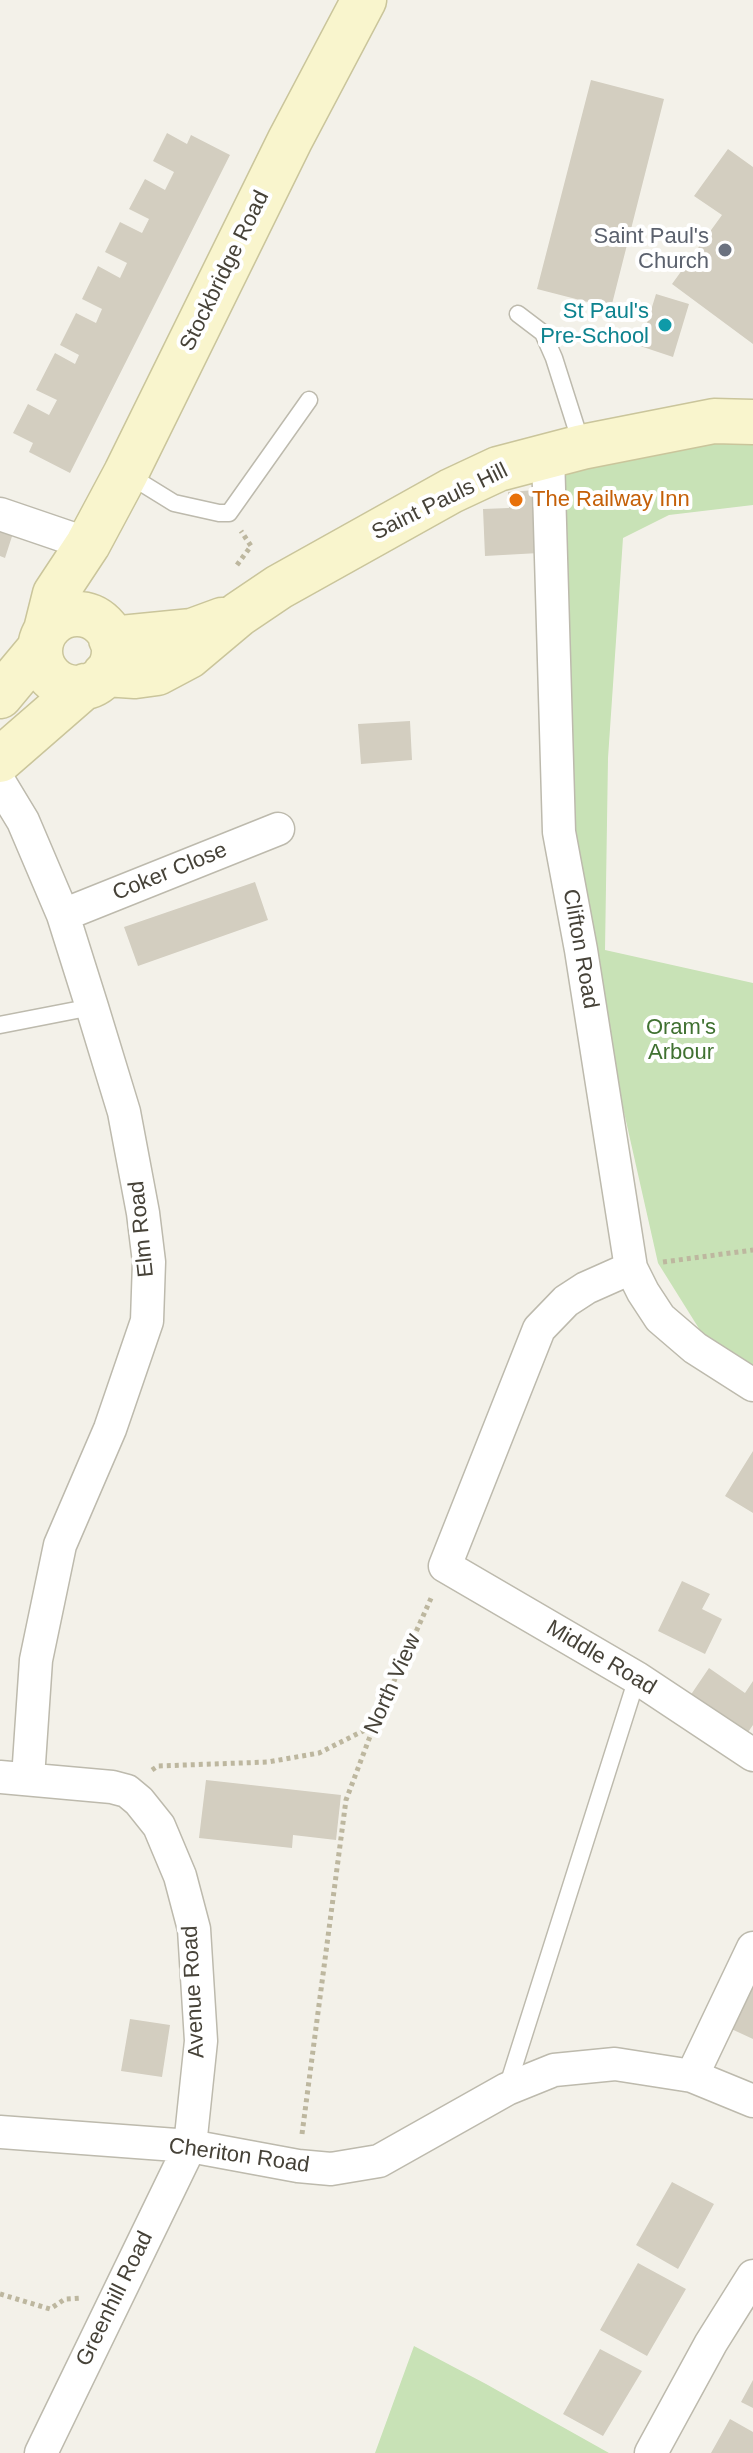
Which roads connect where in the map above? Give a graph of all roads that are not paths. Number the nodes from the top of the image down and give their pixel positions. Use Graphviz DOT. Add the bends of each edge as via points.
graph roads {
  1 [pos="364,0"];
  2 [pos="518,314"];
  3 [pos="309,400"];
  4 [pos="753,422"];
  5 [pos="565,451"];
  6 [pos="126,473"];
  7 [pos="0,514"];
  8 [pos="88,544"];
  9 [pos="43,639"];
  10 [pos="99,654"];
  11 [pos="0,696"];
  12 [pos="0,760"];
  13 [pos="0,783"];
  14 [pos="278,829"];
  15 [pos="63,915"];
  16 [pos="92,1007"];
  17 [pos="0,1025"];
  18 [pos="631,1268"];
  19 [pos="753,1385"];
  20 [pos="637,1678"];
  21 [pos="753,1755"];
  22 [pos="14,1777"];
  23 [pos="753,1948"];
  24 [pos="692,2076"];
  25 [pos="507,2089"];
  26 [pos="753,2101"];
  27 [pos="0,2132"];
  28 [pos="190,2146"];
  29 [pos="753,2276"];
  30 [pos="41,2453"];
  31 [pos="651,2453"];
  1 -- 6 [label="main road, Stockbridge Road"];
  2 -- 5 [label="lane" via="543,333 554,358"];
  3 -- 6 [label="lane" via="229,513 174,503"];
  4 -- 5 [label="main road, Saint Pauls Hill" via="714,421"];
  5 -- 10 [label="main road, Saint Pauls Hill" via="498,469 451,491 279,587 189,656 157,673 135,676"];
  5 -- 18 [label="street, Clifton Road" via="559,832"];
  6 -- 8 [label="main road, Stockbridge Road"];
  7 -- 8 [label="street"];
  8 -- 9 [label="main road, Stockbridge Road" via="55,594"];
  8 -- 10 [label="main road, Stockbridge Road" via="83,578"];
  9 -- 10 [label="main road" via="53,622 73,614"];
  9 -- 10 [label="main road" via="45,670 63,685"];
  9 -- 11 [label="main road, Stockbridge Road"];
  10 -- 12 [label="main road"];
  13 -- 15 [label="street, Elm Road" via="23,821"];
  14 -- 15 [label="street, Coker Close"];
  15 -- 16 [label="street, Elm Road"];
  16 -- 17 [label="lane"];
  16 -- 22 [label="street, Elm Road" via="124,1112 143,1213 149,1262 147,1321 110,1429 60,1545"];
  18 -- 19 [label="street, Clifton Road" via="660,1318"];
  18 -- 20 [label="street, Middle Road" via="566,1301 539,1329 445,1566"];
  20 -- 21 [label="street, Middle Road"];
  20 -- 25 [label="lane"];
  22 -- 28 [label="street, Avenue Road" via="127,1791 159,1826 194,1929 201,2041"];
  23 -- 24 [label="street"];
  24 -- 25 [label="street, Cheriton Road" via="615,2064 554,2070"];
  24 -- 26 [label="street, Cheriton Road"];
  25 -- 28 [label="street, Cheriton Road" via="379,2161 331,2169"];
  27 -- 28 [label="street, Cheriton Road"];
  28 -- 30 [label="street, Greenhill Road"];
  29 -- 31 [label="street"];
}
